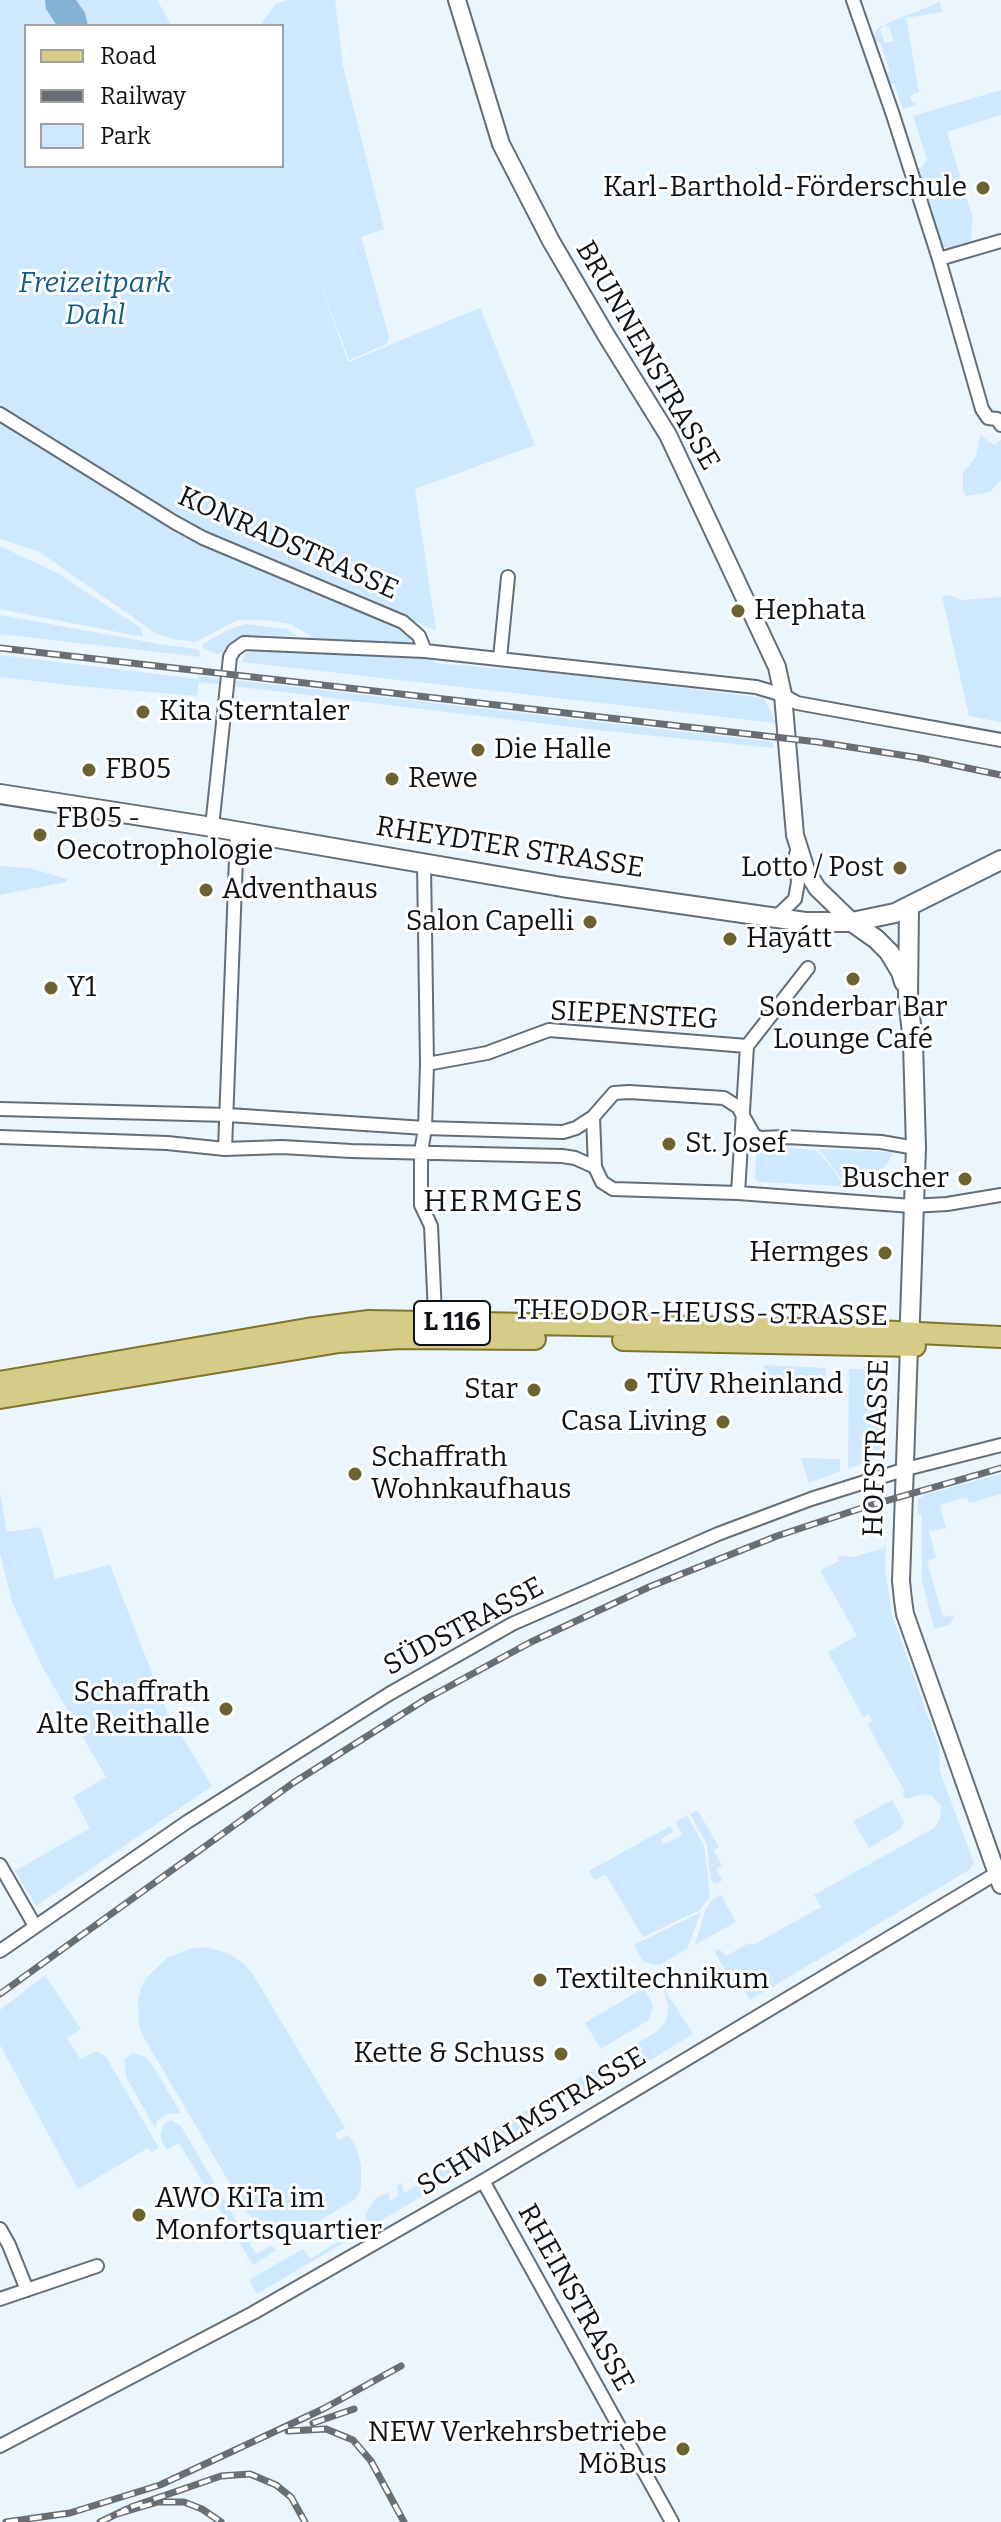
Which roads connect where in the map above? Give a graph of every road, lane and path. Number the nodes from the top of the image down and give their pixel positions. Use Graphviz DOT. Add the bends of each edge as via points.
graph roads {
  1 [pos="457,0"];
  2 [pos="853,0"];
  3 [pos="1001,241"];
  4 [pos="939,259"];
  5 [pos="0,414"];
  6 [pos="1000,421"];
  7 [pos="508,577"];
  8 [pos="425,651"];
  9 [pos="500,658"];
  10 [pos="783,695"];
  11 [pos="1001,740"];
  12 [pos="0,794"];
  13 [pos="212,827"];
  14 [pos="237,832"];
  15 [pos="795,835"];
  16 [pos="1001,860"];
  17 [pos="424,864"];
  18 [pos="909,908"];
  19 [pos="776,917"];
  20 [pos="852,922"];
  21 [pos="808,968"];
  22 [pos="908,997"];
  23 [pos="747,1046"];
  24 [pos="427,1064"];
  25 [pos="0,1109"];
  26 [pos="19,1110"];
  27 [pos="743,1114"];
  28 [pos="228,1115"];
  29 [pos="593,1117"];
  30 [pos="425,1128"];
  31 [pos="0,1137"];
  32 [pos="17,1137"];
  33 [pos="916,1148"];
  34 [pos="225,1149"];
  35 [pos="421,1152"];
  36 [pos="595,1167"];
  37 [pos="738,1193"];
  38 [pos="1001,1195"];
  39 [pos="912,1206"];
  40 [pos="435,1323"];
  41 [pos="1001,1337"];
  42 [pos="400,1338"];
  43 [pos="909,1340"];
  44 [pos="1001,1349"];
  45 [pos="0,1382"];
  46 [pos="0,1398"];
  47 [pos="1001,1445"];
  48 [pos="906,1469"];
  49 [pos="0,1865"];
  50 [pos="1000,1875"];
  51 [pos="35,1926"];
  52 [pos="0,1951"];
  53 [pos="483,2181"];
  54 [pos="0,2229"];
  55 [pos="97,2266"];
  56 [pos="27,2290"];
  57 [pos="0,2299"];
  58 [pos="0,2446"];
  59 [pos="672,2522"];
  1 -- 10 [label="street, BRUNNENSTRASSE" via="501,144 551,241 668,435 777,667"];
  2 -- 4 [label="street"];
  3 -- 4 [label="street"];
  4 -- 6 [label="street" via="982,409 988,418"];
  5 -- 8 [label="street, KONRADSTRASSE" via="203,538 403,622 419,636"];
  7 -- 9 [label="street"];
  8 -- 9 [label="street"];
  8 -- 13 [label="street" via="239,645 230,657"];
  9 -- 10 [label="street" via="756,687"];
  10 -- 11 [label="street" via="797,703"];
  10 -- 15 [label="street, BRUNNENSTRASSE"];
  12 -- 13 [label="main road, RHEYDTER STRASSE"];
  13 -- 14 [label="main road, RHEYDTER STRASSE"];
  14 -- 17 [label="main road, RHEYDTER STRASSE"];
  14 -- 28 [label="street"];
  15 -- 19 [label="street, BRUNNENSTRASSE" via="795,899"];
  15 -- 20 [label="street, BRUNNENSTRASSE" via="817,888"];
  16 -- 18 [label="main road, RHEYDTER STRASSE"];
  17 -- 19 [label="main road, RHEYDTER STRASSE"];
  17 -- 24 [label="street"];
  18 -- 20 [label="main road, RHEYDTER STRASSE"];
  18 -- 22 [label="main road, HOFSTRASSE"];
  19 -- 20 [label="main road, RHEYDTER STRASSE"];
  20 -- 22 [label="main road, HOFSTRASSE" via="889,952"];
  21 -- 23 [label="street, SIEPENSTEG"];
  22 -- 33 [label="main road, HOFSTRASSE"];
  23 -- 24 [label="street, SIEPENSTEG" via="549,1030 487,1053"];
  23 -- 27 [label="street, SIEPENSTEG"];
  24 -- 30 [label="street"];
  25 -- 26 [label="street"];
  26 -- 28 [label="street"];
  26 -- 32 [label="street"];
  27 -- 29 [label="street" via="719,1097 629,1092 614,1093"];
  27 -- 33 [label="street" via="760,1138"];
  27 -- 37 [label="street, SIEPENSTEG"];
  28 -- 30 [label="street"];
  28 -- 34 [label="street"];
  29 -- 30 [label="street" via="563,1132"];
  29 -- 36 [label="street"];
  30 -- 35 [label="street"];
  31 -- 32 [label="street"];
  32 -- 34 [label="street"];
  33 -- 39 [label="main road, HOFSTRASSE"];
  34 -- 35 [label="street"];
  35 -- 36 [label="street" via="562,1156"];
  35 -- 40 [label="street" via="421,1205 431,1226"];
  36 -- 37 [label="street" via="602,1182 613,1189"];
  37 -- 39 [label="street"];
  38 -- 39 [label="street"];
  39 -- 43 [label="main road, HOFSTRASSE"];
  40 -- 42 [label="street, THEODOR-HEUSS-STRASSE"];
  40 -- 43 [label="main road, THEODOR-HEUSS-STRASSE / L 116" via="856,1330"];
  40 -- 45 [label="main road, THEODOR-HEUSS-STRASSE / L 116" via="369,1321 307,1329"];
  41 -- 43 [label="main road, THEODOR-HEUSS-STRASSE / L 116"];
  42 -- 43 [label="main road, THEODOR-HEUSS-STRASSE / L 116"];
  42 -- 46 [label="main road, THEODOR-HEUSS-STRASSE / L 116" via="305,1346"];
  43 -- 44 [label="main road, THEODOR-HEUSS-STRASSE / L 116"];
  43 -- 48 [label="street, HOFSTRASSE"];
  47 -- 48 [label="street, SÜDSTRASSE"];
  48 -- 50 [label="street, HOFSTRASSE" via="901,1581 905,1614"];
  48 -- 51 [label="street, SÜDSTRASSE" via="731,1529 512,1624 389,1694"];
  49 -- 51 [label="street"];
  50 -- 53 [label="street, SCHWALMSTRASSE"];
  51 -- 52 [label="street, SÜDSTRASSE"];
  53 -- 58 [label="street, SCHWALMSTRASSE" via="253,2313"];
  53 -- 59 [label="street, RHEINSTRASSE"];
  54 -- 56 [label="street"];
  55 -- 56 [label="street"];
  56 -- 57 [label="street"];
}
